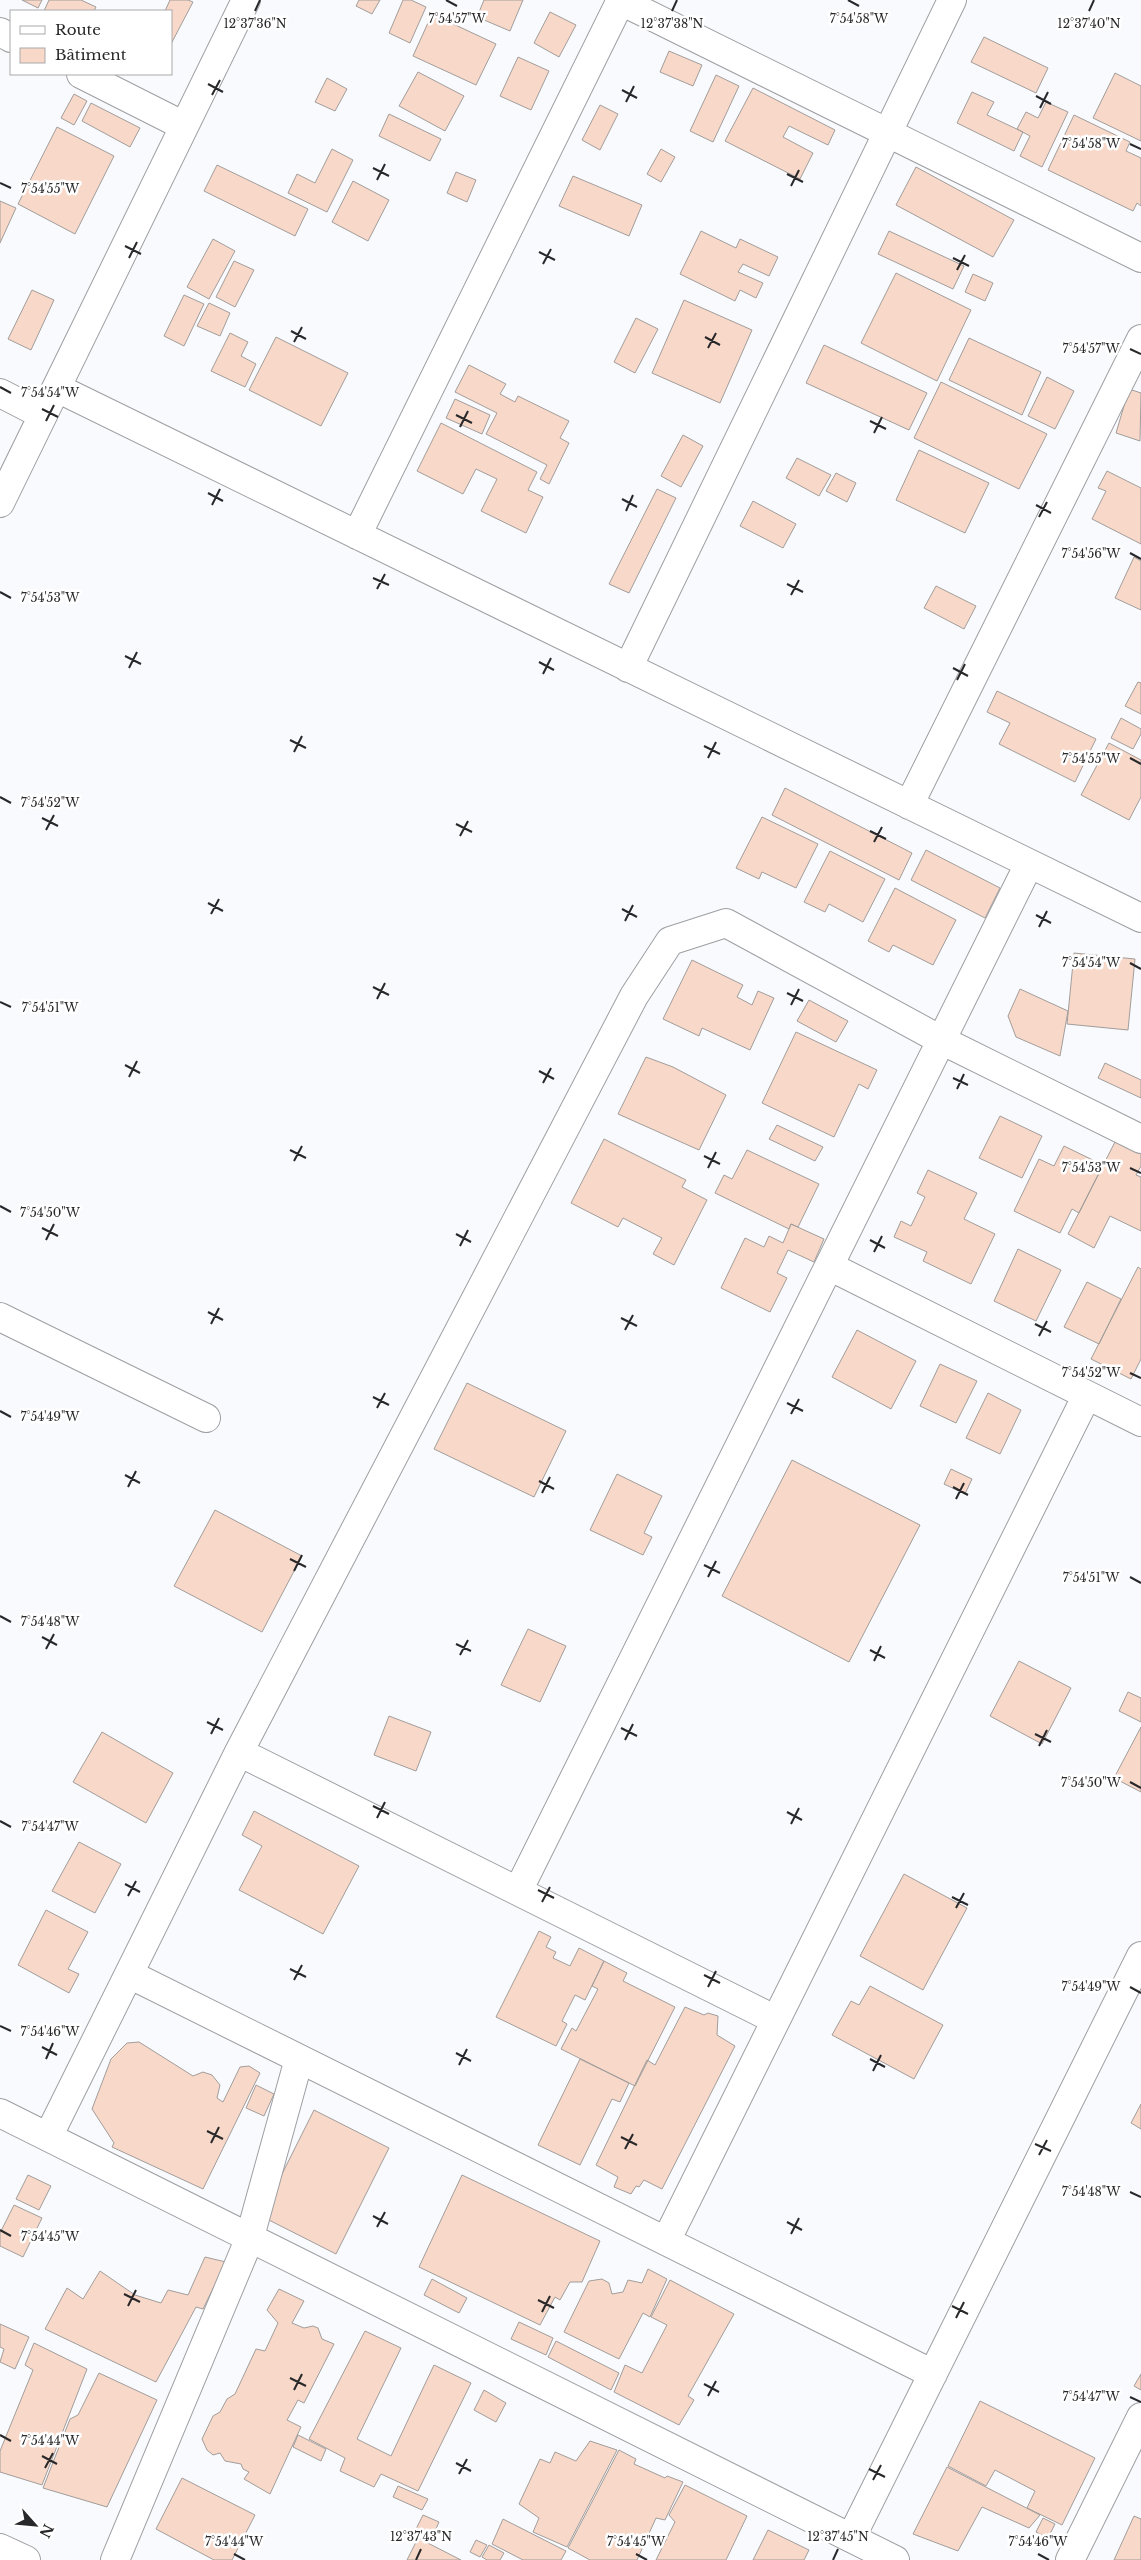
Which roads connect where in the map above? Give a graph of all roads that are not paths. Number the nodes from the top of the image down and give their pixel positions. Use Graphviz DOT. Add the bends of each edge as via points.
graph roads {
  1 [pos="246,0"];
  2 [pos="620,0"];
  3 [pos="952,0"];
  4 [pos="83,75"];
  5 [pos="184,126"];
  6 [pos="888,132"];
  7 [pos="1141,258"];
  8 [pos="1141,339"];
  9 [pos="57,388"];
  10 [pos="0,394"];
  11 [pos="43,415"];
  12 [pos="0,503"];
  13 [pos="357,535"];
  14 [pos="628,668"];
  15 [pos="909,805"];
  16 [pos="1029,864"];
  17 [pos="1141,918"];
  18 [pos="942,1040"];
  19 [pos="1141,1140"];
  20 [pos="829,1266"];
  21 [pos="0,1317"];
  22 [pos="1087,1395"];
  23 [pos="206,1418"];
  24 [pos="1141,1422"];
  25 [pos="239,1752"];
  26 [pos="518,1892"];
  27 [pos="1141,1956"];
  28 [pos="129,1974"];
  29 [pos="776,2020"];
  30 [pos="298,2059"];
  31 [pos="0,2113"];
  32 [pos="48,2137"];
  33 [pos="249,2240"];
  34 [pos="666,2241"];
  35 [pos="933,2374"];
  36 [pos="1141,2418"];
  37 [pos="851,2538"];
  38 [pos="0,2548"];
  39 [pos="26,2560"];
  40 [pos="114,2560"];
  41 [pos="895,2560"];
  42 [pos="1070,2560"];
  1 -- 5 [label="street"];
  2 -- 6 [label="street"];
  2 -- 13 [label="street"];
  3 -- 6 [label="street"];
  4 -- 5 [label="street"];
  5 -- 9 [label="street"];
  6 -- 7 [label="street"];
  6 -- 14 [label="street"];
  8 -- 15 [label="street"];
  9 -- 11 [label="street"];
  9 -- 13 [label="street"];
  10 -- 11 [label="street"];
  11 -- 12 [label="street"];
  13 -- 14 [label="street"];
  14 -- 15 [label="street"];
  15 -- 16 [label="street"];
  16 -- 17 [label="street"];
  16 -- 18 [label="street"];
  18 -- 19 [label="street"];
  18 -- 20 [label="street"];
  18 -- 25 [label="street" via="726,923 670,941 634,996"];
  20 -- 22 [label="street"];
  20 -- 26 [label="street"];
  21 -- 23 [label="street"];
  22 -- 24 [label="street"];
  22 -- 29 [label="street"];
  25 -- 26 [label="street"];
  25 -- 28 [label="street"];
  26 -- 29 [label="street"];
  27 -- 35 [label="street"];
  28 -- 30 [label="street"];
  28 -- 32 [label="street"];
  29 -- 34 [label="street"];
  30 -- 33 [label="street"];
  30 -- 34 [label="street"];
  31 -- 32 [label="street"];
  32 -- 33 [label="street"];
  33 -- 37 [label="street"];
  33 -- 40 [label="street"];
  34 -- 35 [label="street"];
  35 -- 37 [label="street"];
  36 -- 42 [label="street"];
  37 -- 41 [label="street"];
  38 -- 39 [label="street"];
}
